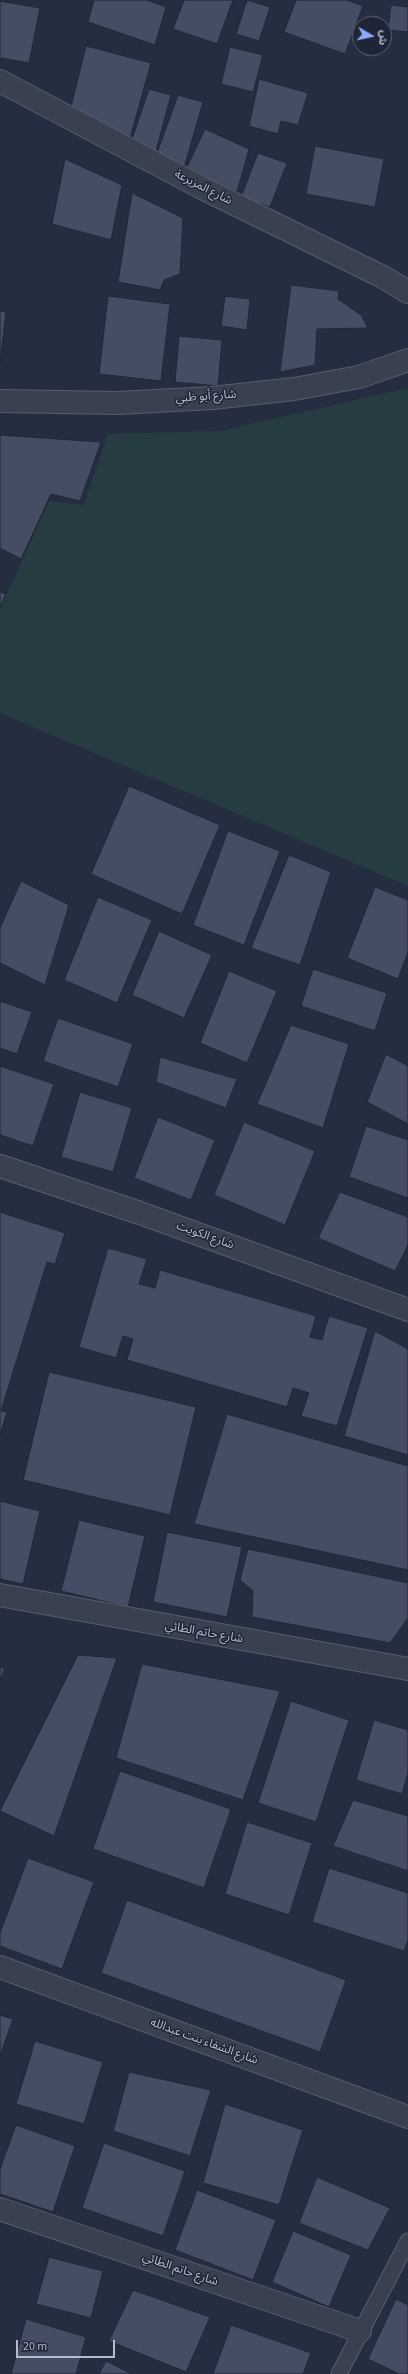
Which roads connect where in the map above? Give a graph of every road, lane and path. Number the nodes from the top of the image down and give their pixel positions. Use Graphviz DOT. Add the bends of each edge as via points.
graph roads {
  1 [pos="0,81"];
  2 [pos="408,292"];
  3 [pos="408,360"];
  4 [pos="0,401"];
  5 [pos="0,1166"];
  6 [pos="408,1310"];
  7 [pos="0,1595"];
  8 [pos="408,1669"];
  9 [pos="0,1967"];
  10 [pos="408,2117"];
  11 [pos="0,2209"];
  12 [pos="408,2241"];
  13 [pos="360,2332"];
  14 [pos="339,2374"];
  1 -- 2 [label="street, شارع المزيرعة" via="202,188 383,277"];
  3 -- 4 [label="street, شارع أبو ظبي" via="359,377 294,389 212,398 118,403"];
  5 -- 6 [label="street, شارع الكويت" via="140,1213"];
  7 -- 8 [label="street, شارع حاتم الطائي"];
  9 -- 10 [label="street, شارع الشفاء بنت عبدالله"];
  11 -- 13 [label="street, شارع حاتم الطائي"];
  12 -- 13 [label="lane"];
  13 -- 14 [label="lane"];
}
